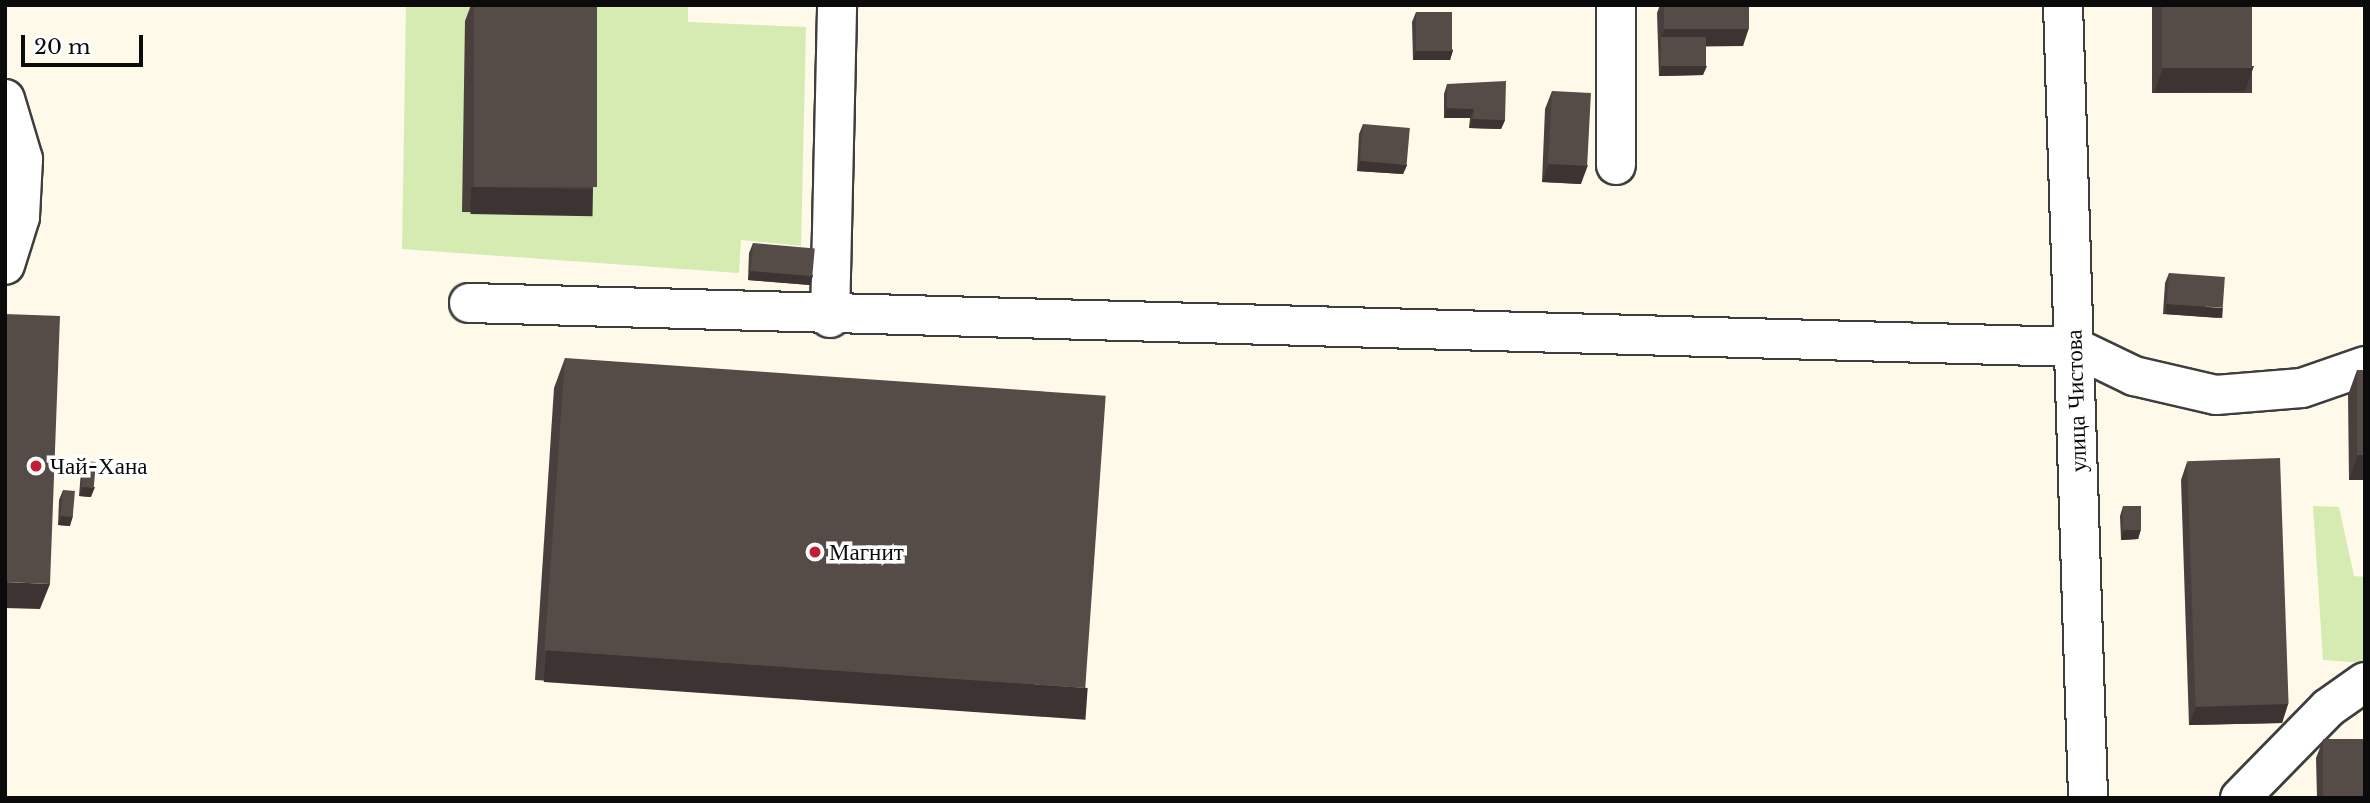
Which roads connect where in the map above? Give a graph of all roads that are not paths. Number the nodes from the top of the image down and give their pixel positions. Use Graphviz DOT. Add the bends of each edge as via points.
graph roads {
  1 [pos="837,5"];
  2 [pos="1616,5"];
  3 [pos="2063,5"];
  4 [pos="5,99"];
  5 [pos="1616,165"];
  6 [pos="5,265"];
  7 [pos="469,303"];
  8 [pos="831,318"];
  9 [pos="2074,347"];
  10 [pos="2365,366"];
  11 [pos="2365,682"];
  12 [pos="2346,709"];
  13 [pos="2088,798"];
  14 [pos="2240,798"];
  1 -- 8 [label="street"];
  2 -- 5 [label="street"];
  3 -- 9 [label="street, улица Чистова"];
  4 -- 6 [label="street" via="23,159 20,217"];
  7 -- 8 [label="street"];
  8 -- 9 [label="street"];
  9 -- 10 [label="street" via="2134,376 2216,395 2302,388"];
  9 -- 13 [label="street, улица Чистова"];
  11 -- 12 [label="street"];
  12 -- 14 [label="street"];
}
